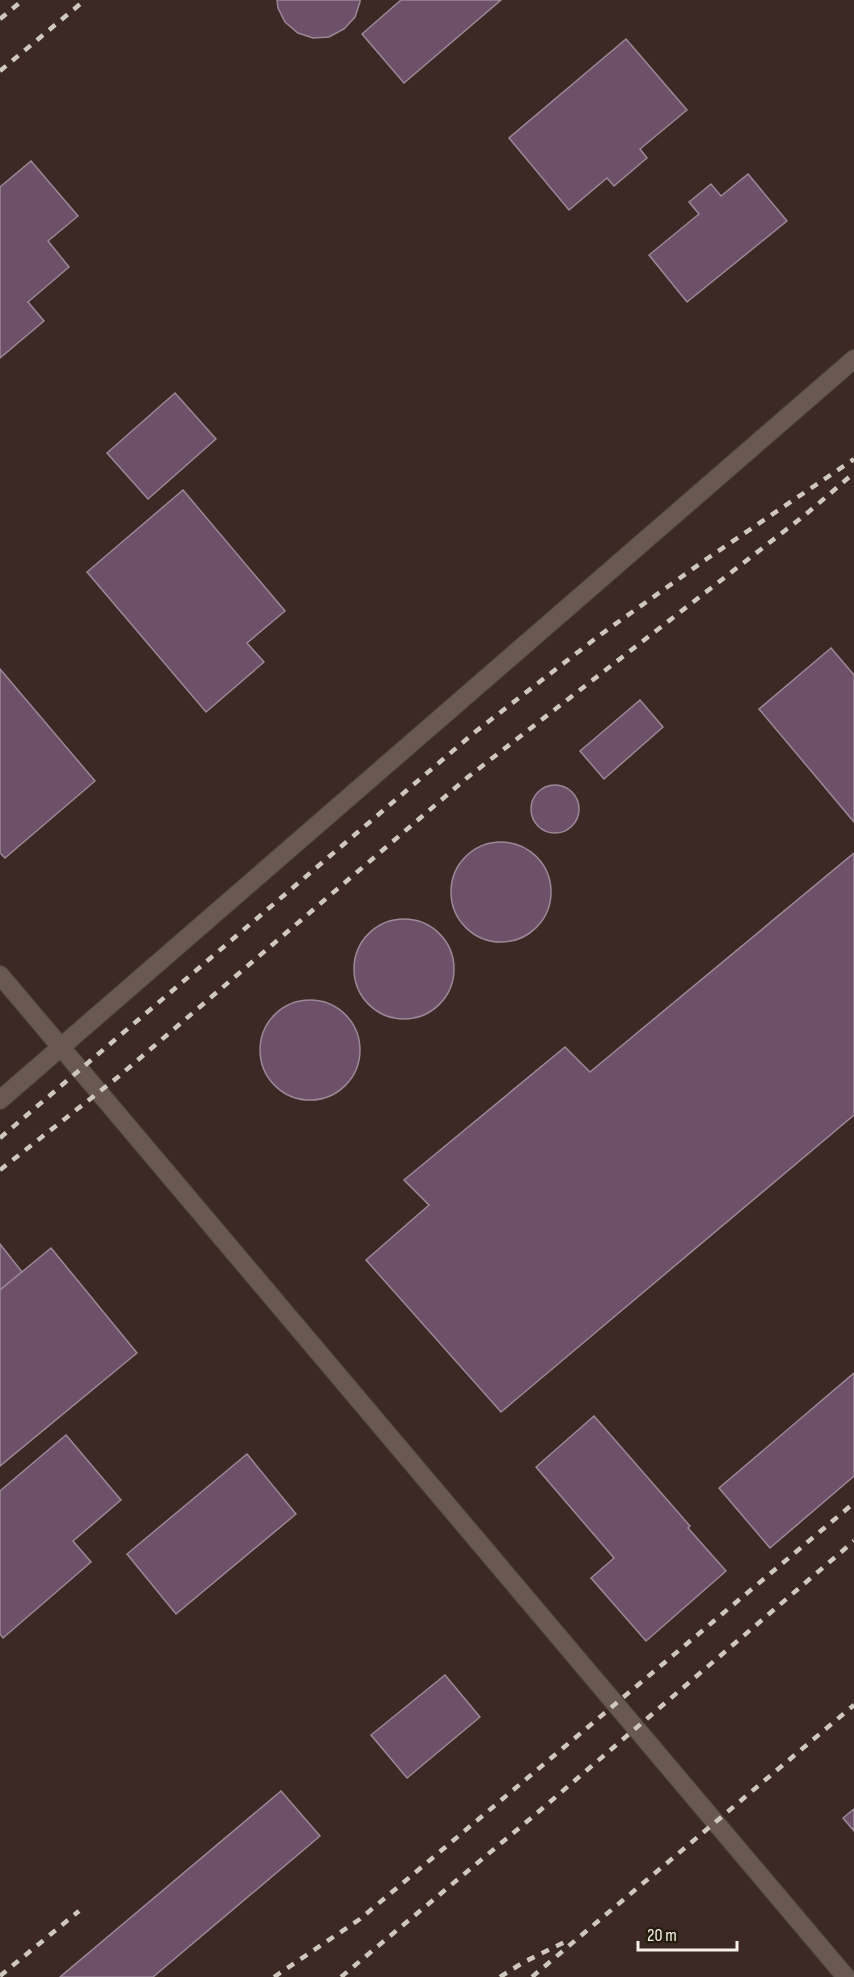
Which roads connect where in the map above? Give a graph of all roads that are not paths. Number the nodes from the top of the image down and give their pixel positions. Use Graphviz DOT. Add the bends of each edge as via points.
graph roads {
  1 [pos="854,359"];
  2 [pos="0,975"];
  3 [pos="61,1047"];
  4 [pos="0,1100"];
  5 [pos="846,1977"];
  1 -- 3 [label="street"];
  2 -- 3 [label="street"];
  3 -- 4 [label="street"];
  3 -- 5 [label="street"];
}
